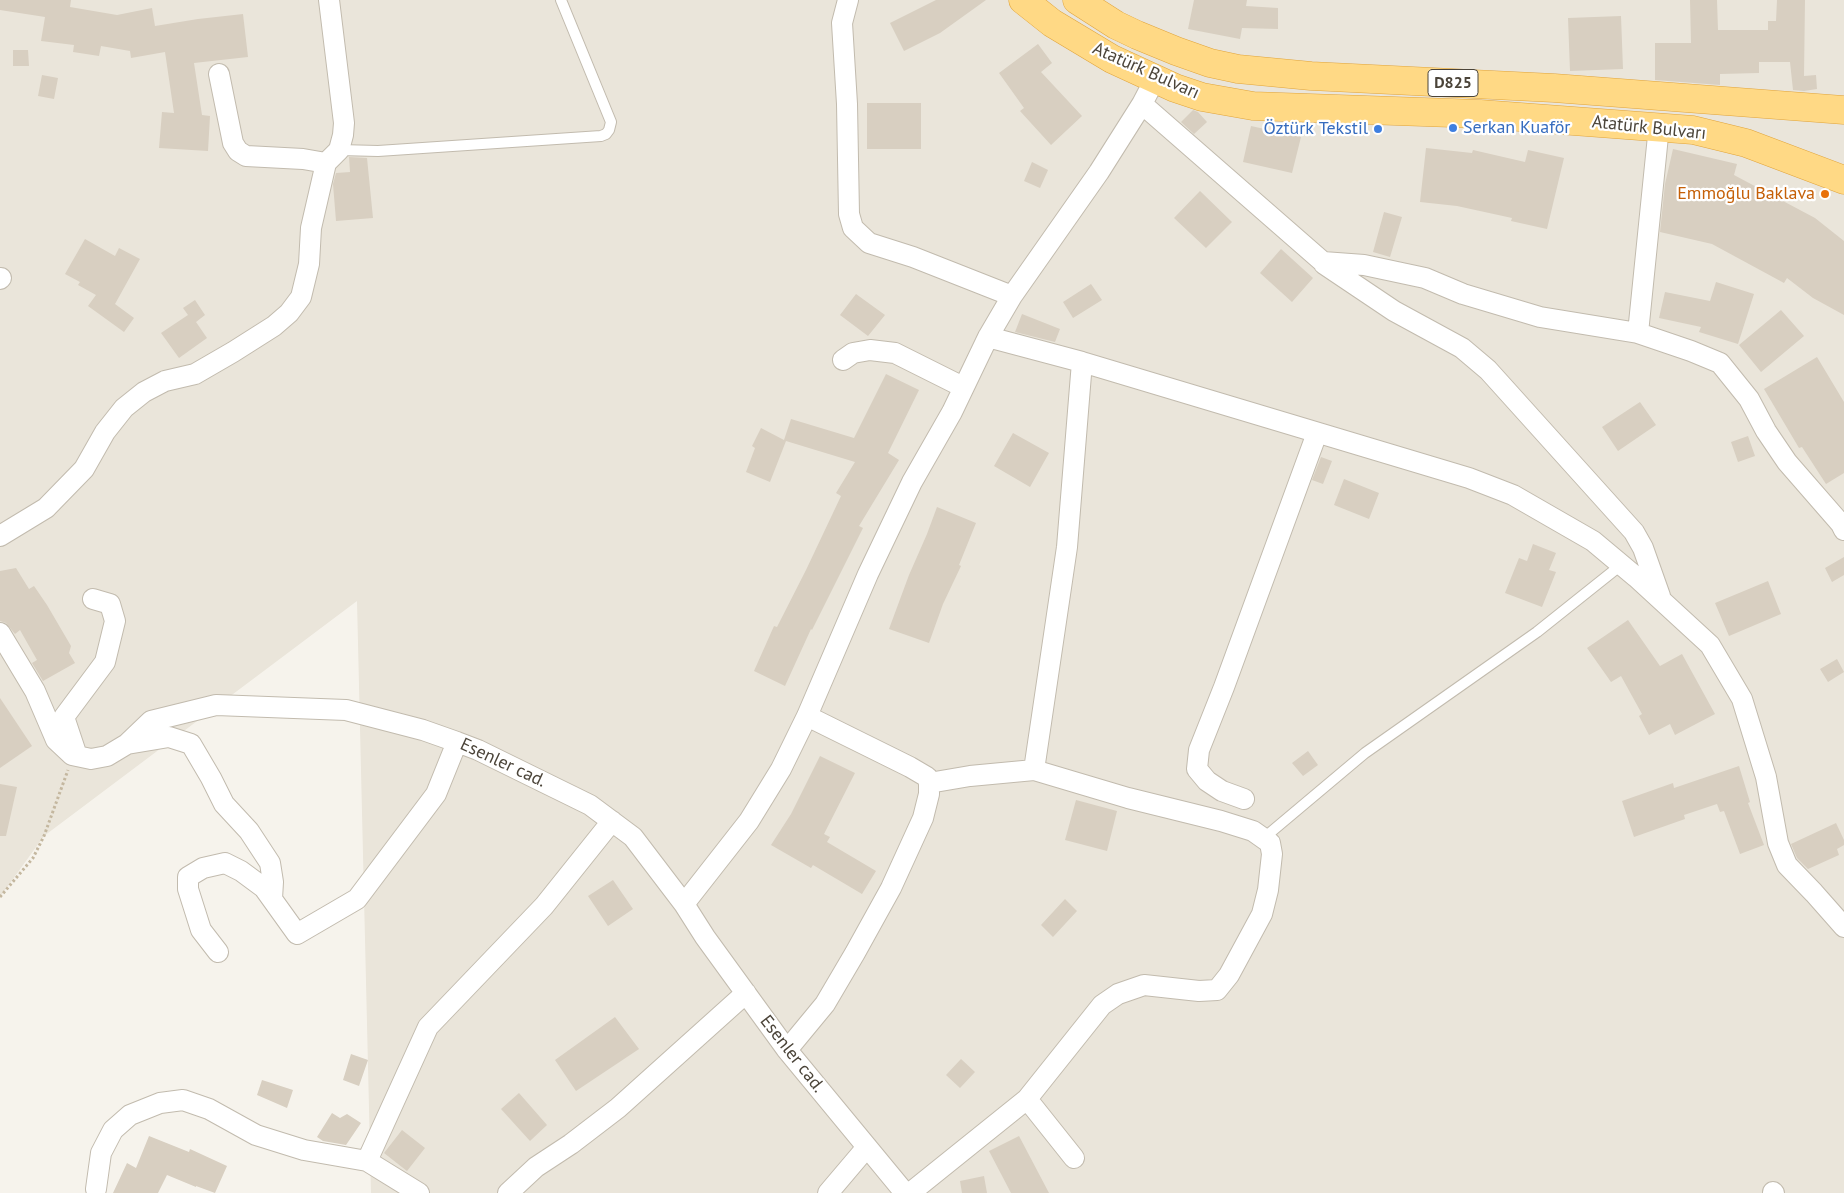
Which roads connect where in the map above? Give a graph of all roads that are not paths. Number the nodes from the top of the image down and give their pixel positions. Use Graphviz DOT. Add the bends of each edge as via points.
graph roads {
  1 [pos="329,0"];
  2 [pos="561,0"];
  3 [pos="848,0"];
  4 [pos="1023,0"];
  5 [pos="1077,0"];
  6 [pos="219,74"];
  7 [pos="1156,79"];
  8 [pos="1142,104"];
  9 [pos="1844,110"];
  10 [pos="1659,126"];
  11 [pos="333,157"];
  12 [pos="1844,180"];
  13 [pos="1323,262"];
  14 [pos="1012,296"];
  15 [pos="1638,333"];
  16 [pos="988,337"];
  17 [pos="843,360"];
  18 [pos="1082,362"];
  19 [pos="963,387"];
  20 [pos="1317,433"];
  21 [pos="1844,530"];
  22 [pos="0,536"];
  23 [pos="1621,565"];
  24 [pos="93,599"];
  25 [pos="1661,600"];
  26 [pos="0,633"];
  27 [pos="807,716"];
  28 [pos="457,742"];
  29 [pos="127,744"];
  30 [pos="75,756"];
  31 [pos="1034,770"];
  32 [pos="929,783"];
  33 [pos="1244,799"];
  34 [pos="612,821"];
  35 [pos="1264,837"];
  36 [pos="272,899"];
  37 [pos="684,904"];
  38 [pos="1844,927"];
  39 [pos="218,952"];
  40 [pos="746,993"];
  41 [pos="787,1050"];
  42 [pos="1027,1099"];
  43 [pos="867,1147"];
  44 [pos="1074,1158"];
  45 [pos="367,1161"];
  46 [pos="96,1189"];
  47 [pos="419,1193"];
  48 [pos="508,1193"];
  49 [pos="828,1193"];
  50 [pos="905,1193"];
  51 [pos="910,1193"];
  1 -- 11 [label="street" via="344,123"];
  2 -- 11 [label="lane" via="611,122 606,134"];
  3 -- 14 [label="street" via="842,23 849,214 853,228 869,243"];
  4 -- 7 [label="highway, Atatürk Bulvarı / D825" via="1083,43"];
  5 -- 9 [label="highway, Atatürk Bulvarı / D825" via="1137,35 1210,63 1238,69"];
  6 -- 11 [label="street" via="233,143 238,151 246,156"];
  7 -- 8 [label="street"];
  7 -- 10 [label="highway, Atatürk Bulvarı / D825" via="1202,97 1253,106 1480,114"];
  8 -- 13 [label="street"];
  8 -- 14 [label="street" via="1099,172"];
  10 -- 12 [label="highway, Atatürk Bulvarı / D825" via="1693,130 1746,143"];
  10 -- 15 [label="street"];
  11 -- 22 [label="street" via="312,228 305,285 289,313 274,326 195,374 165,381 144,392 124,408 105,432 84,469 46,508"];
  13 -- 15 [label="street" via="1425,278 1464,294 1540,317"];
  13 -- 25 [label="street" via="1394,311 1462,348 1488,370 1634,532"];
  14 -- 16 [label="street"];
  15 -- 21 [label="street" via="1720,364 1749,400 1787,462"];
  16 -- 18 [label="street"];
  16 -- 19 [label="street"];
  17 -- 19 [label="street" via="854,353 870,350 894,353"];
  18 -- 20 [label="street"];
  18 -- 31 [label="street" via="1067,547"];
  19 -- 27 [label="street" via="868,574"];
  20 -- 23 [label="street" via="1513,494 1593,540"];
  20 -- 33 [label="street" via="1199,750 1197,769 1207,781"];
  23 -- 25 [label="street"];
  23 -- 35 [label="lane" via="1537,632 1365,753"];
  24 -- 30 [label="street" via="110,604 115,621 105,662 64,717"];
  25 -- 38 [label="street" via="1710,645 1742,699 1766,777 1784,858"];
  26 -- 30 [label="street" via="35,691 56,740"];
  27 -- 32 [label="street" via="910,767 927,777"];
  27 -- 37 [label="street" via="749,821"];
  28 -- 29 [label="street, Esenler cad." via="346,710 216,705 151,720"];
  28 -- 34 [label="street, Esenler cad." via="590,805"];
  28 -- 36 [label="street" via="436,794 357,899 297,934"];
  29 -- 30 [label="street, Esenler cad." via="107,756 91,759"];
  29 -- 36 [label="street" via="170,737 191,744 224,804 249,831 270,863"];
  31 -- 32 [label="street"];
  31 -- 35 [label="street" via="1221,821"];
  32 -- 41 [label="street" via="923,818 891,888 825,1004"];
  34 -- 37 [label="street, Esenler cad." via="633,837"];
  34 -- 45 [label="street" via="544,906 428,1028"];
  35 -- 42 [label="street" via="1270,842 1272,854 1262,914 1229,975 1217,990 1144,985 1118,994 1102,1005"];
  36 -- 39 [label="street" via="264,888 242,871 225,863 203,868 188,877 188,889 201,930"];
  37 -- 40 [label="street, Esenler cad."];
  40 -- 41 [label="street, Esenler cad."];
  40 -- 48 [label="street" via="618,1108 536,1168"];
  41 -- 43 [label="street, Esenler cad."];
  42 -- 44 [label="street"];
  42 -- 51 [label="street"];
  43 -- 49 [label="street"];
  43 -- 50 [label="street, Esenler cad."];
  45 -- 46 [label="street" via="304,1150 256,1135 209,1109 183,1100 160,1103 130,1115 113,1130 101,1153"];
  45 -- 47 [label="street"];
}
